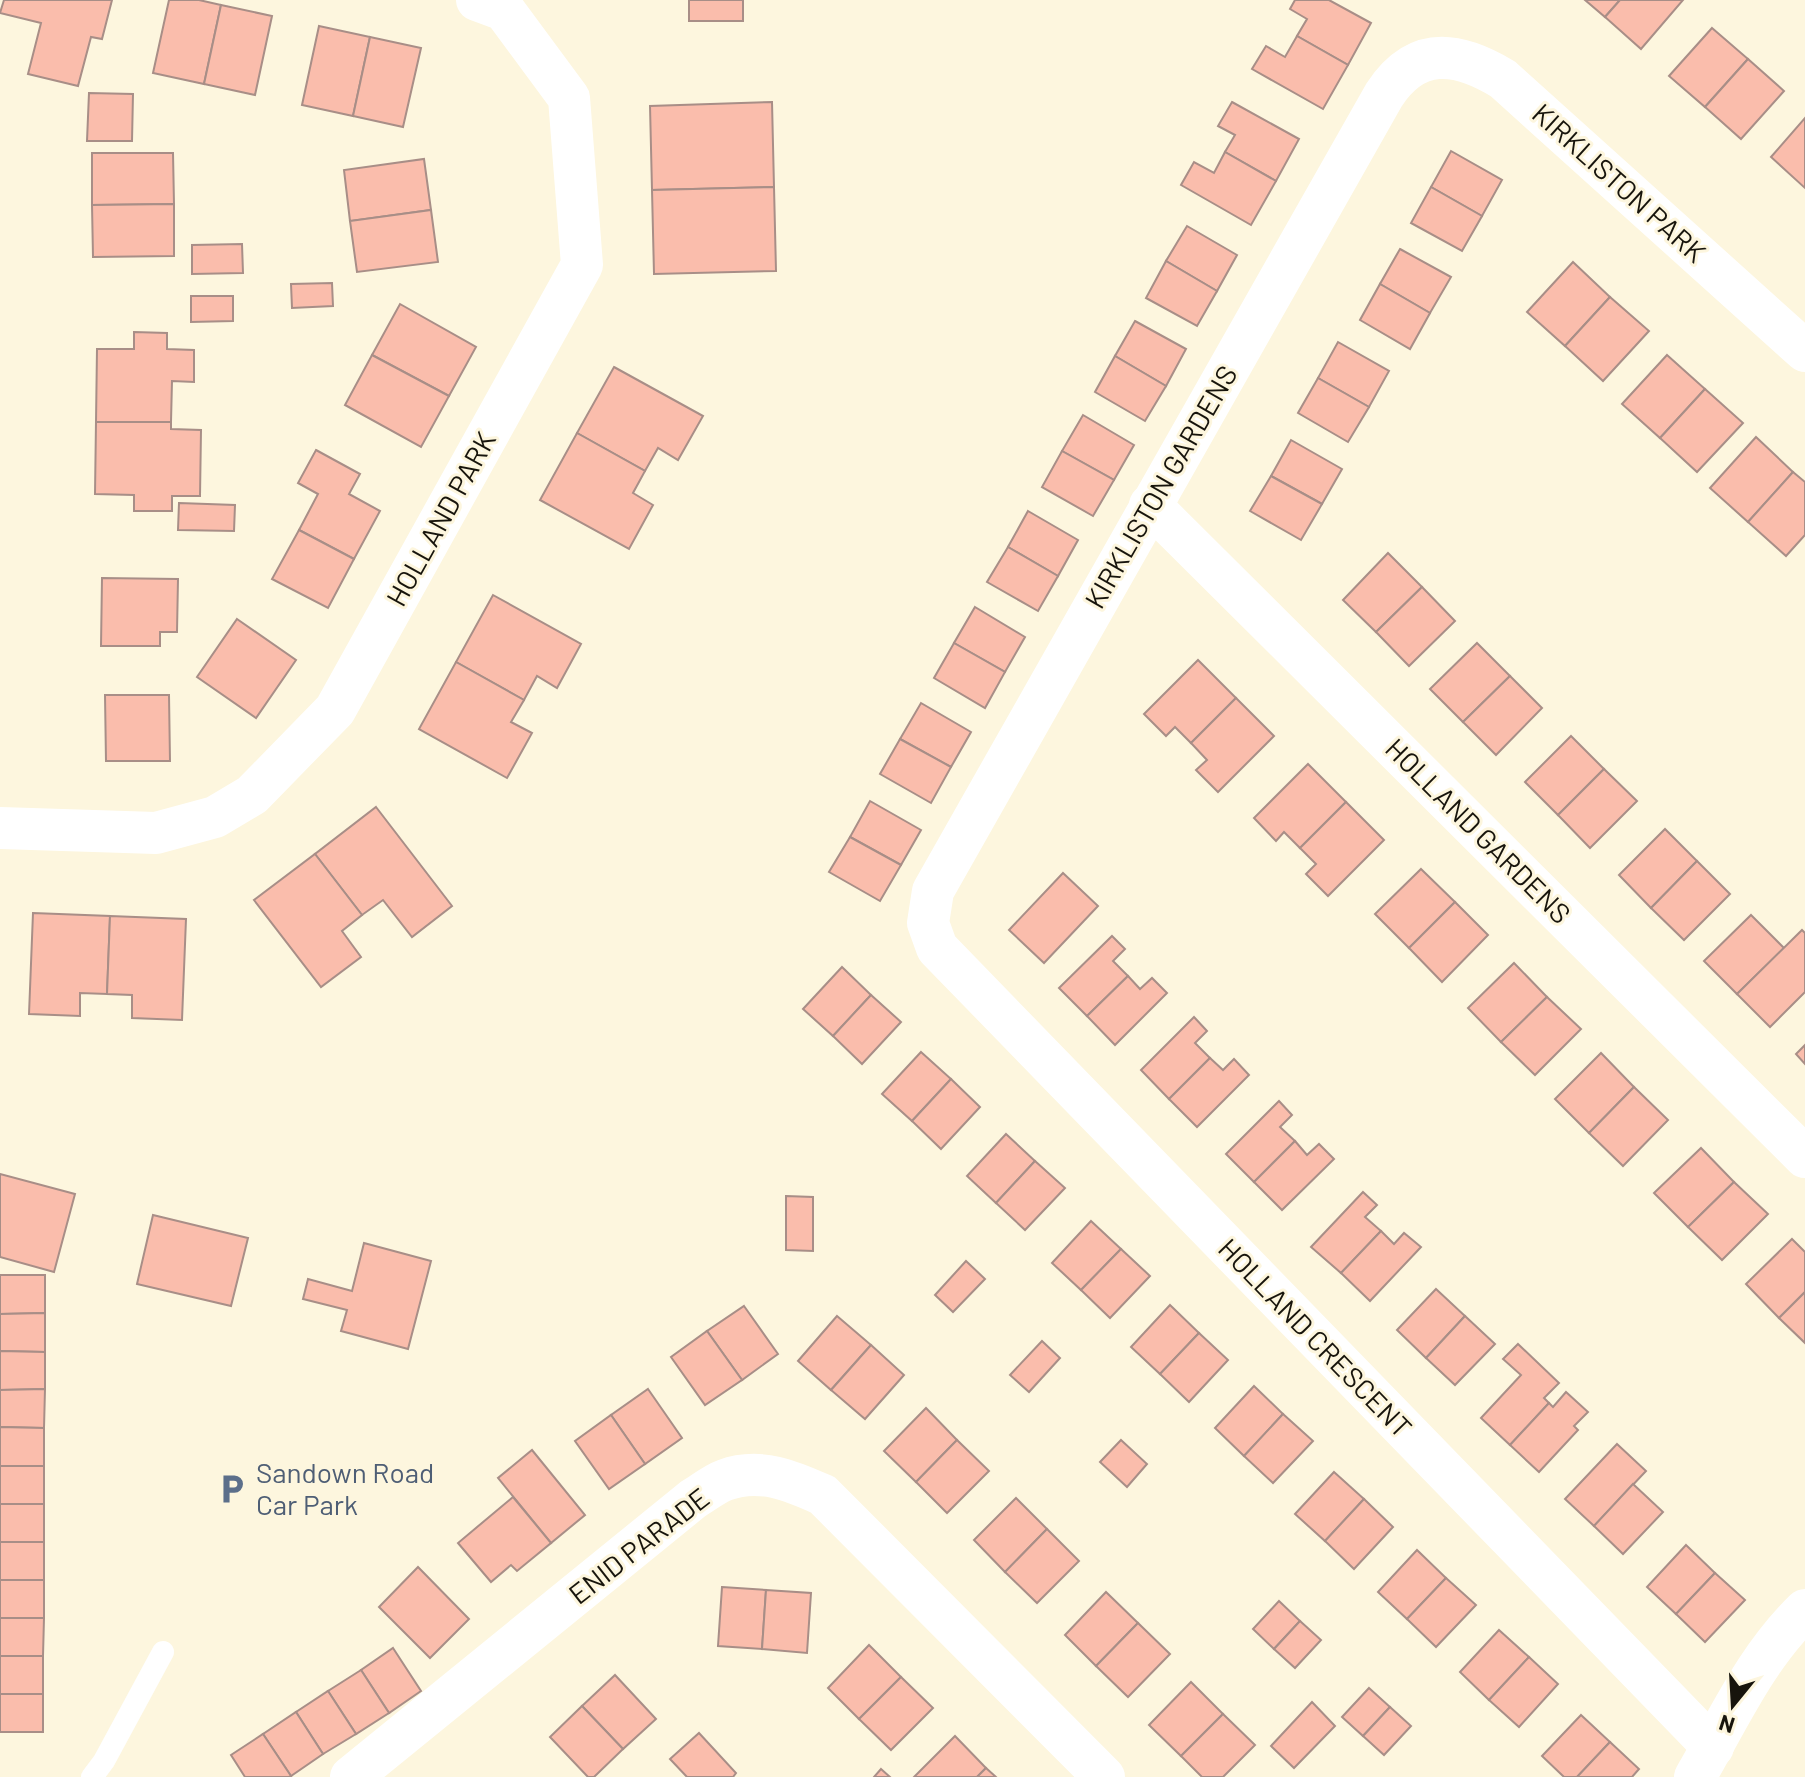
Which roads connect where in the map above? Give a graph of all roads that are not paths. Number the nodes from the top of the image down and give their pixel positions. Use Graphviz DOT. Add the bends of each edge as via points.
graph roads {
  1 [pos="477,0"];
  2 [pos="1414,63"];
  3 [pos="1805,351"];
  4 [pos="1150,505"];
  5 [pos="0,828"];
  6 [pos="928,923"];
  7 [pos="1805,1157"];
  8 [pos="1805,1610"];
  9 [pos="163,1652"];
  10 [pos="1704,1762"];
  11 [pos="92,1777"];
  12 [pos="351,1777"];
  13 [pos="1104,1777"];
  1 -- 5 [label="street, HOLLAND PARK" via="504,10 569,98 582,265 335,710 252,795 215,817 156,833"];
  2 -- 3 [label="street, KIRKLISTON PARK" via="1449,58 1477,63 1503,79"];
  2 -- 4 [label="street, KIRKLISTON GARDENS" via="1384,95"];
  4 -- 6 [label="street, KIRKLISTON GARDENS" via="933,891"];
  4 -- 7 [label="street, HOLLAND GARDENS"];
  6 -- 10 [label="street, HOLLAND CRESCENT" via="937,948"];
  8 -- 10 [label="street" via="1779,1635 1741,1691"];
  9 -- 11 [label="lane"];
  12 -- 13 [label="street, ENID PARADE" via="693,1499 725,1480 758,1474 792,1480 823,1495"];
}
